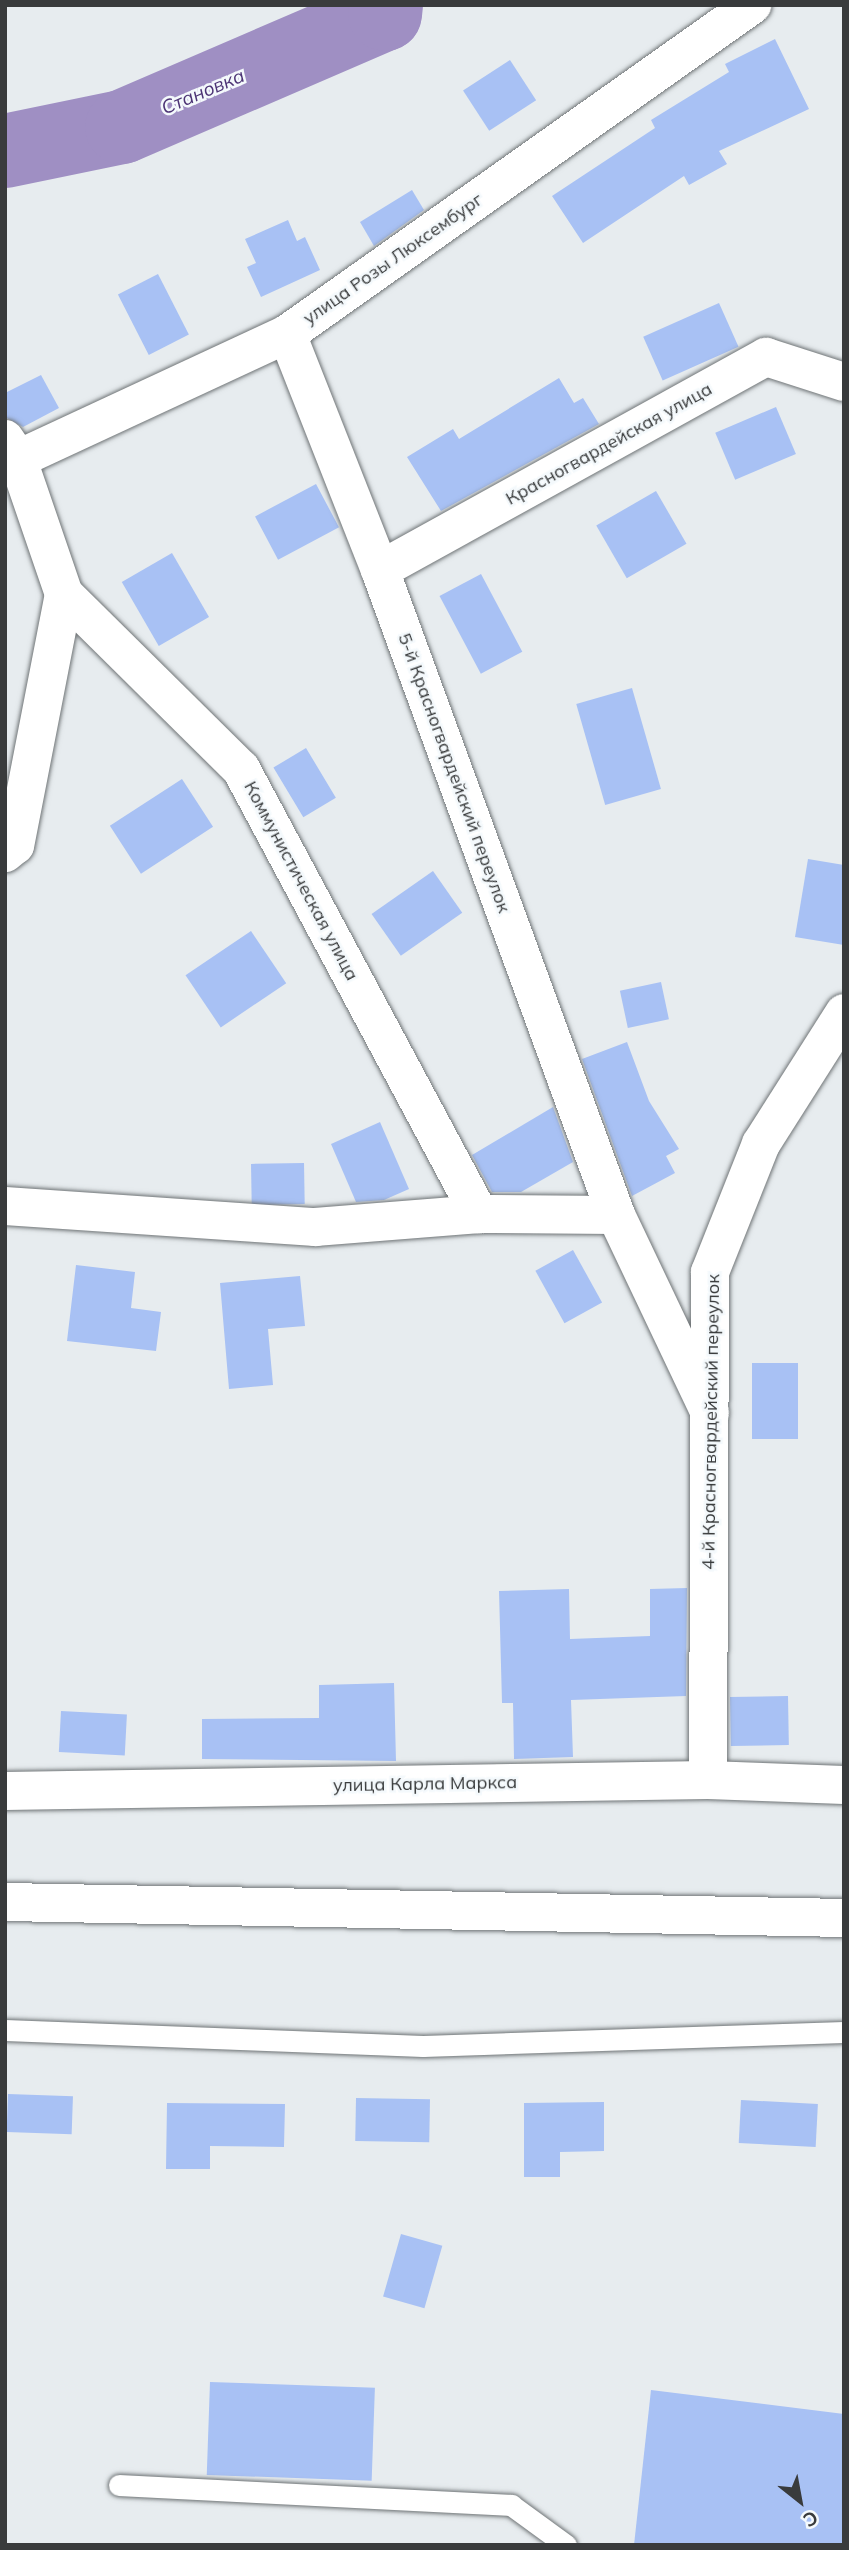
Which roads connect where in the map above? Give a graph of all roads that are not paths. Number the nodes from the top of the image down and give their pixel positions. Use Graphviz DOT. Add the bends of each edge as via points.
graph roads {
  1 [pos="752,5"];
  2 [pos="287,334"];
  3 [pos="844,382"];
  4 [pos="9,453"];
  5 [pos="380,570"];
  6 [pos="64,594"];
  7 [pos="5,853"];
  8 [pos="844,1013"];
  9 [pos="5,1206"];
  10 [pos="479,1214"];
  11 [pos="616,1215"];
  12 [pos="710,1413"];
  13 [pos="708,1780"];
  14 [pos="844,1785"];
  15 [pos="5,1791"];
  16 [pos="5,1902"];
  17 [pos="844,1918"];
  18 [pos="5,2030"];
  19 [pos="844,2032"];
  20 [pos="119,2485"];
  21 [pos="566,2545"];
  1 -- 2 [label="street, улица Розы Люксембург"];
  2 -- 4 [label="street, улица Розы Люксембург"];
  2 -- 5 [label="street, 5-й Красногвардейский переулок"];
  3 -- 5 [label="street, Красногвардейская улица" via="766,357"];
  4 -- 6 [label="street, Коммунистическая улица"];
  5 -- 11 [label="street, 5-й Красногвардейский переулок"];
  6 -- 7 [label="street, Коммунистическая улица" via="15,845"];
  6 -- 10 [label="street, Коммунистическая улица" via="240,768"];
  8 -- 12 [label="street, 4-й Красногвардейский переулок" via="761,1144 710,1272"];
  9 -- 10 [label="street" via="315,1227"];
  10 -- 11 [label="street"];
  11 -- 12 [label="street, 5-й Красногвардейский переулок"];
  12 -- 13 [label="street, 4-й Красногвардейский переулок"];
  13 -- 14 [label="street, улица Карла Маркса"];
  13 -- 15 [label="street, улица Карла Маркса"];
  16 -- 17 [label="street"];
  18 -- 19 [label="lane" via="424,2046"];
  20 -- 21 [label="lane" via="511,2505"];
}
